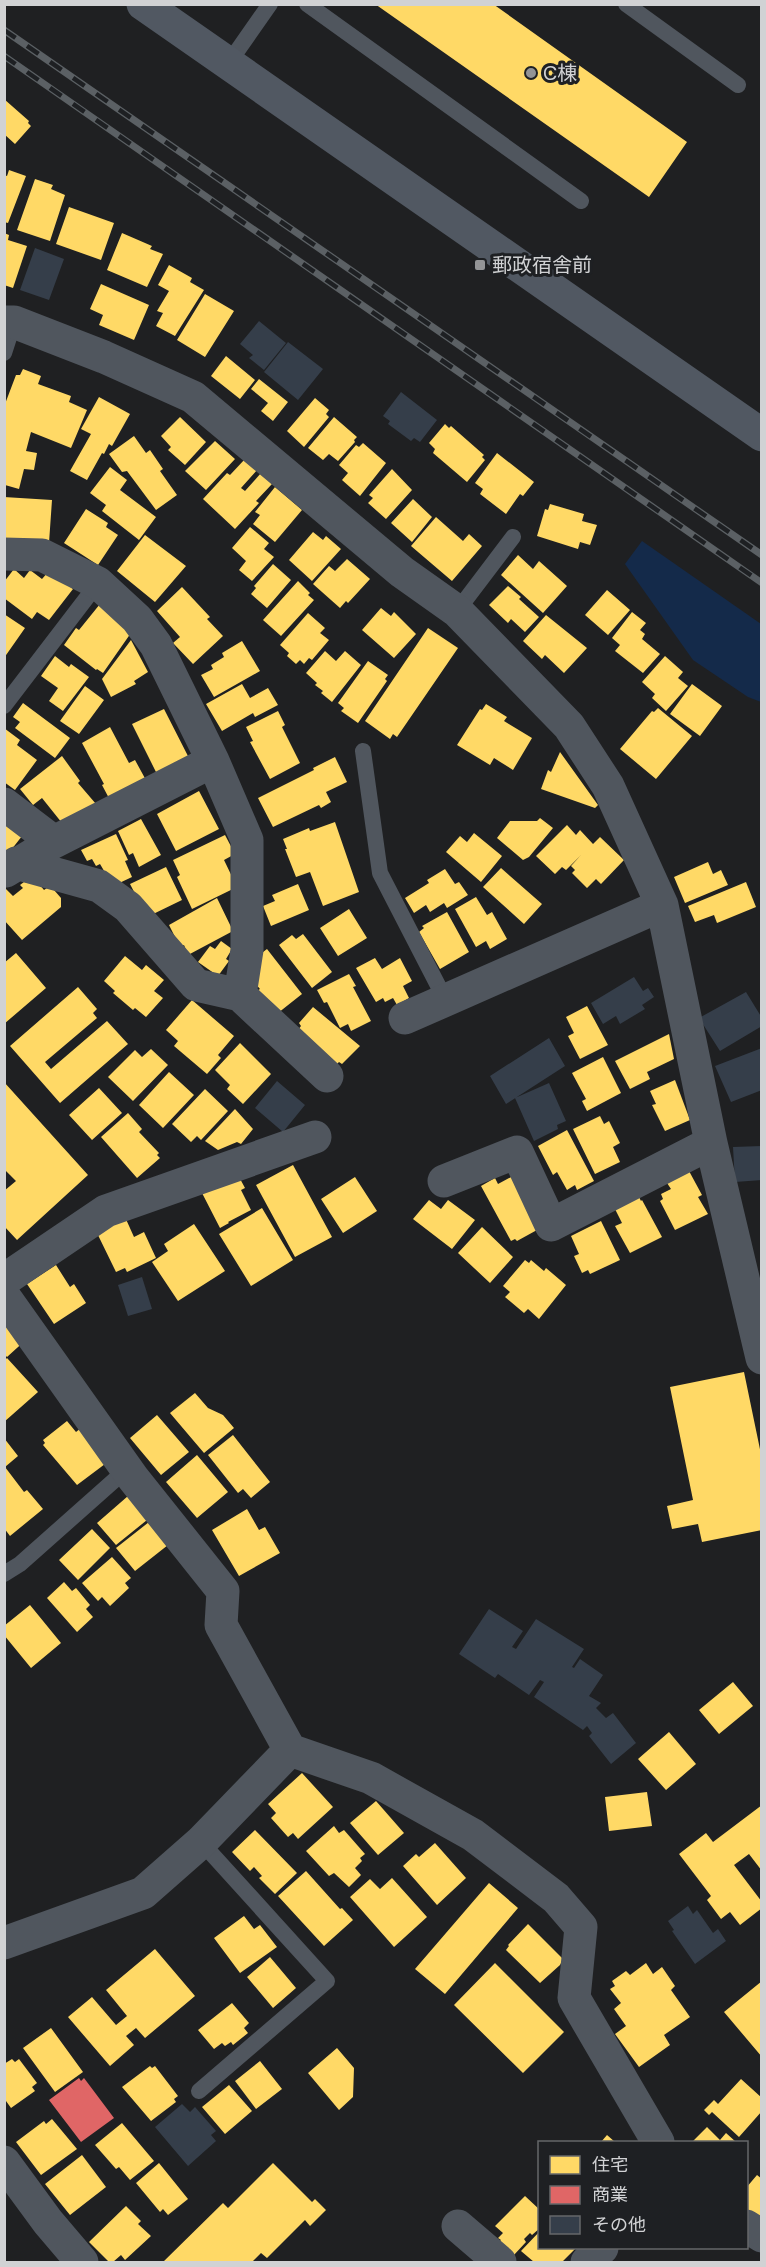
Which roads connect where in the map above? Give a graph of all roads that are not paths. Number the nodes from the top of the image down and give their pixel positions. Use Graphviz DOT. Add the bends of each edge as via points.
graph roads {
  1 [pos="143,4"];
  2 [pos="270,4"];
  3 [pos="307,4"];
  4 [pos="626,4"];
  5 [pos="228,64"];
  6 [pos="738,85"];
  7 [pos="581,201"];
  8 [pos="9,322"];
  9 [pos="4,354"];
  10 [pos="762,435"];
  11 [pos="513,537"];
  12 [pos="4,554"];
  13 [pos="98,583"];
  14 [pos="457,611"];
  15 [pos="4,706"];
  16 [pos="363,751"];
  17 [pos="213,761"];
  18 [pos="4,804"];
  19 [pos="54,842"];
  20 [pos="10,867"];
  21 [pos="662,905"];
  22 [pos="240,995"];
  23 [pos="445,999"];
  24 [pos="405,1018"];
  25 [pos="327,1076"];
  26 [pos="315,1137"];
  27 [pos="711,1143"];
  28 [pos="444,1181"];
  29 [pos="4,1280"];
  30 [pos="4,1296"];
  31 [pos="762,1359"];
  32 [pos="127,1469"];
  33 [pos="4,1574"];
  34 [pos="290,1750"];
  35 [pos="201,1842"];
  36 [pos="4,1943"];
  37 [pos="199,2091"];
  38 [pos="657,2141"];
  39 [pos="4,2162"];
  40 [pos="458,2226"];
  41 [pos="748,2227"];
  42 [pos="762,2236"];
  43 [pos="600,2249"];
  44 [pos="82,2262"];
  45 [pos="500,2262"];
  46 [pos="587,2262"];
  1 -- 5 [label="street"];
  2 -- 5 [label="lane"];
  3 -- 7 [label="lane"];
  4 -- 6 [label="lane"];
  5 -- 10 [label="street"];
  8 -- 9 [label="lane"];
  8 -- 14 [label="street" via="104,357 193,397 402,572"];
  11 -- 14 [label="lane"];
  12 -- 13 [label="street" via="42,555"];
  13 -- 15 [label="lane"];
  13 -- 17 [label="street" via="137,619 156,645"];
  14 -- 21 [label="street" via="569,726 608,786"];
  16 -- 23 [label="lane" via="380,873"];
  17 -- 19 [label="street"];
  17 -- 22 [label="street" via="247,840 247,951"];
  18 -- 19 [label="street"];
  19 -- 20 [label="street"];
  20 -- 22 [label="street" via="99,886 128,907 196,985"];
  21 -- 23 [label="street"];
  21 -- 27 [label="street"];
  22 -- 25 [label="street"];
  23 -- 24 [label="street"];
  26 -- 29 [label="street" via="106,1211"];
  27 -- 28 [label="street" via="551,1225 517,1152"];
  27 -- 31 [label="street"];
  30 -- 32 [label="street"];
  32 -- 33 [label="lane"];
  32 -- 34 [label="street" via="223,1591 221,1625"];
  34 -- 35 [label="street"];
  34 -- 38 [label="street" via="371,1778 473,1835 556,1898 580,1927 574,1998"];
  35 -- 36 [label="street" via="143,1893"];
  35 -- 37 [label="lane" via="327,1981"];
  39 -- 44 [label="street"];
  40 -- 45 [label="street"];
  41 -- 42 [label="street"];
  43 -- 46 [label="street"];
}
